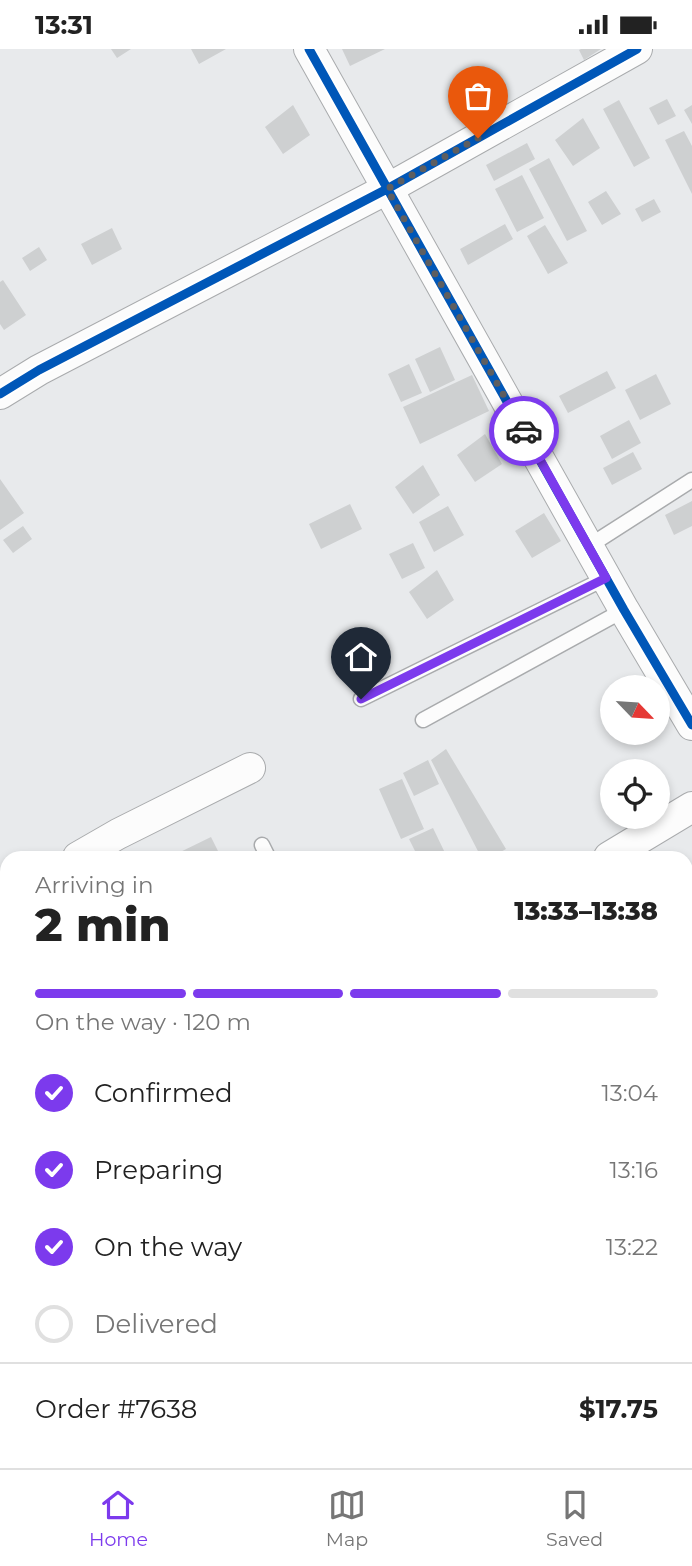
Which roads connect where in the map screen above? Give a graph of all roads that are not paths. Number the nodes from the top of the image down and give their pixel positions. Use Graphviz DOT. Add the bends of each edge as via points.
graph roads {
  1 [pos="309,49"];
  2 [pos="637,49"];
  3 [pos="387,189"];
  4 [pos="0,394"];
  5 [pos="692,480"];
  6 [pos="589,546"];
  7 [pos="606,578"];
  8 [pos="624,610"];
  9 [pos="361,699"];
  10 [pos="423,720"];
  11 [pos="692,725"];
  12 [pos="250,768"];
  13 [pos="692,807"];
  14 [pos="88,851"];
  15 [pos="619,851"];
  1 -- 3 [label="street"];
  2 -- 3 [label="street"];
  3 -- 4 [label="street"];
  3 -- 6 [label="street"];
  5 -- 6 [label="lane"];
  6 -- 7 [label="street"];
  7 -- 8 [label="street"];
  7 -- 9 [label="lane"];
  8 -- 10 [label="lane"];
  8 -- 11 [label="street"];
  12 -- 14 [label="street"];
  13 -- 15 [label="street"];
}
